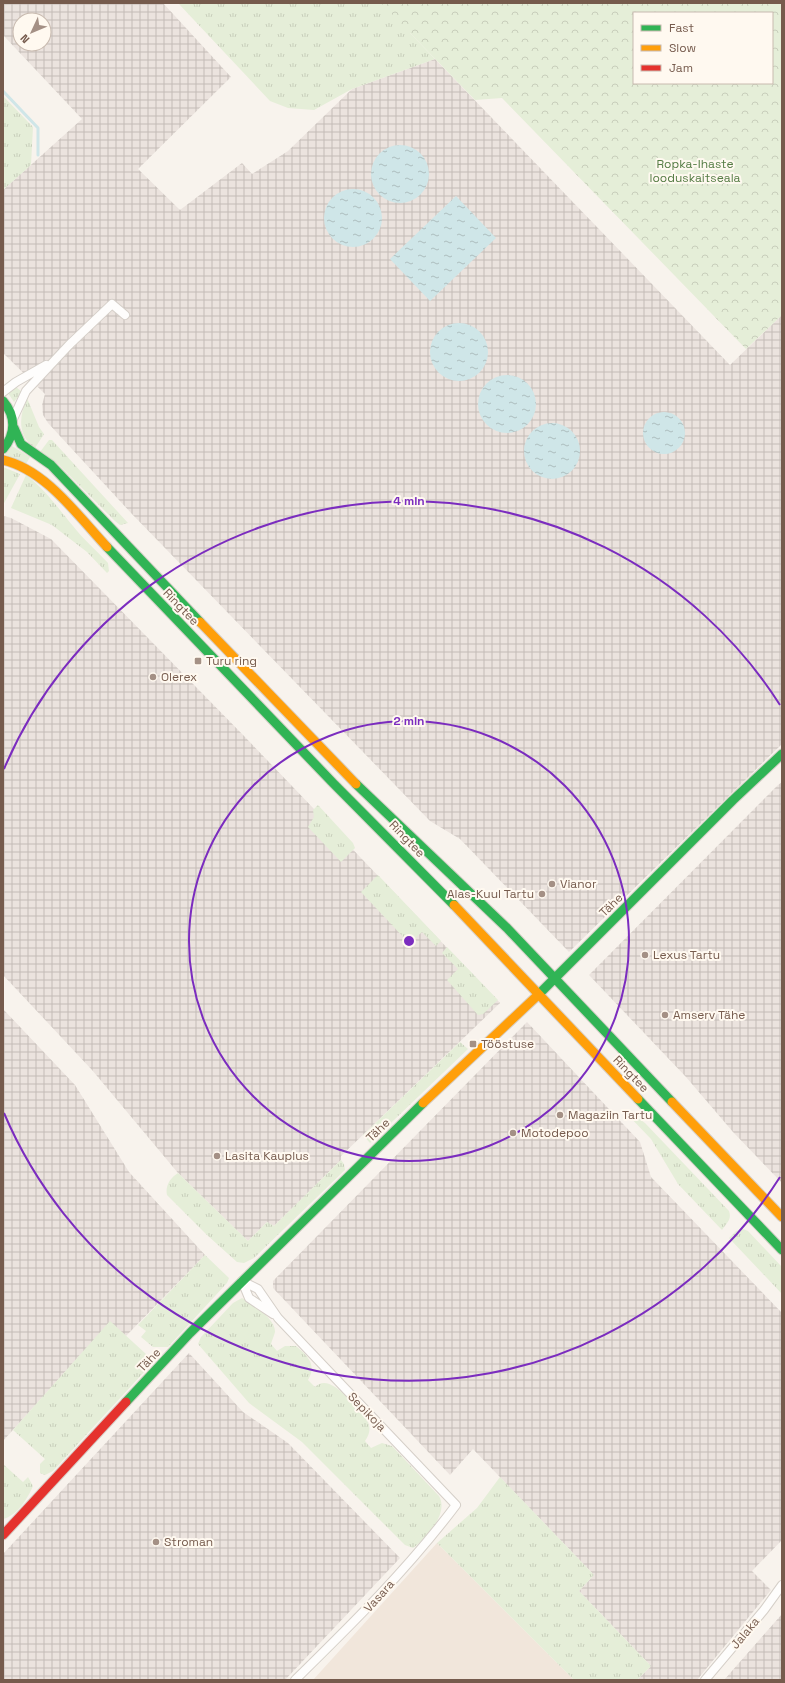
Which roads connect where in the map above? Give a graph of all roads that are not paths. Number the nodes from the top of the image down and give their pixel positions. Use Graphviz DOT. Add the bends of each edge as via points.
graph roads {
  1 [pos="125,315"];
  2 [pos="54,361"];
  3 [pos="3,392"];
  4 [pos="3,401"];
  5 [pos="14,424"];
  6 [pos="3,449"];
  7 [pos="3,460"];
  8 [pos="782,754"];
  9 [pos="555,978"];
  10 [pos="538,994"];
  11 [pos="782,1217"];
  12 [pos="782,1250"];
  13 [pos="242,1281"];
  14 [pos="278,1318"];
  15 [pos="456,1505"];
  16 [pos="3,1535"];
  17 [pos="782,1585"];
  18 [pos="295,1680"];
  19 [pos="705,1680"];
  1 -- 2 [label="street" via="112,304"];
  2 -- 3 [label="street"];
  2 -- 5 [label="street" via="26,391"];
  4 -- 5 [label="main road, Ringtee" via="10,410"];
  5 -- 6 [label="main road" via="11,439"];
  5 -- 9 [label="main road, Ringtee" via="21,444 51,465 346,775 471,893"];
  7 -- 10 [label="main road, Ringtee" via="26,468 44,481"];
  8 -- 9 [label="main road, Tähe"];
  9 -- 10 [label="main road, Tähe"];
  9 -- 11 [label="main road, Ringtee"];
  10 -- 12 [label="main road, Ringtee"];
  10 -- 13 [label="main road, Tähe" via="385,1139"];
  13 -- 14 [label="street, Sepikoja" via="258,1289"];
  13 -- 14 [label="street, Sepikoja" via="249,1298"];
  13 -- 16 [label="main road, Tähe" via="190,1333"];
  14 -- 15 [label="street, Sepikoja"];
  15 -- 18 [label="street, Vasara" via="423,1547 360,1617"];
  17 -- 19 [label="street, Jalaka"];
}
